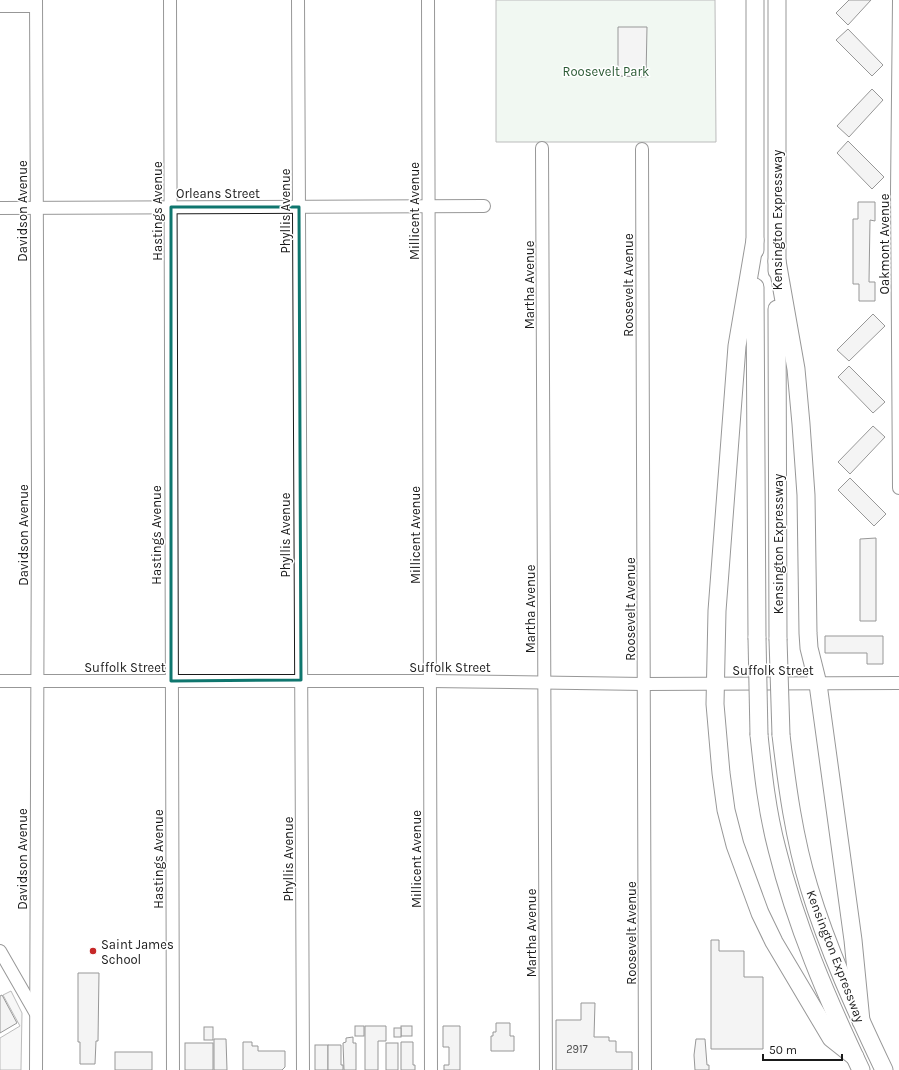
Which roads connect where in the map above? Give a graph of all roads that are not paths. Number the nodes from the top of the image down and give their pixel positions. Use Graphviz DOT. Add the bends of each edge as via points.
graph roads {
  1 [pos="170,0"];
  2 [pos="298,0"];
  3 [pos="428,0"];
  4 [pos="755,0"];
  5 [pos="777,0"];
  6 [pos="899,1"];
  7 [pos="36,3"];
  8 [pos="0,6"];
  9 [pos="542,148"];
  10 [pos="642,149"];
  11 [pos="484,206"];
  12 [pos="171,207"];
  13 [pos="299,207"];
  14 [pos="428,207"];
  15 [pos="0,208"];
  16 [pos="36,208"];
  17 [pos="755,240"];
  18 [pos="898,249"];
  19 [pos="777,261"];
  20 [pos="899,488"];
  21 [pos="300,680"];
  22 [pos="0,681"];
  23 [pos="37,681"];
  24 [pos="171,681"];
  25 [pos="430,681"];
  26 [pos="545,682"];
  27 [pos="899,683"];
  28 [pos="644,684"];
  29 [pos="715,684"];
  30 [pos="818,684"];
  31 [pos="0,951"];
  32 [pos="36,1013"];
  33 [pos="864,1028"];
  34 [pos="837,1035"];
  35 [pos="858,1063"];
  36 [pos="36,1070"];
  37 [pos="173,1070"];
  38 [pos="303,1070"];
  39 [pos="430,1070"];
  40 [pos="546,1070"];
  41 [pos="645,1070"];
  42 [pos="884,1070"];
  1 -- 12 [label="street, Hastings Avenue"];
  2 -- 13 [label="street, Phyllis Avenue"];
  3 -- 14 [label="street, Millicent Avenue"];
  4 -- 17 [label="highway, Kensington Expressway"];
  5 -- 19 [label="highway, Kensington Expressway"];
  6 -- 18 [label="street, Oakmont Avenue"];
  7 -- 8 [label="street"];
  7 -- 16 [label="street, Davidson Avenue"];
  9 -- 26 [label="street, Martha Avenue"];
  10 -- 28 [label="street, Roosevelt Avenue"];
  11 -- 14 [label="street, Orleans Street"];
  12 -- 13 [label="street, Orleans Street"];
  12 -- 16 [label="street, Orleans Street"];
  12 -- 24 [label="street, Hastings Avenue"];
  13 -- 14 [label="street, Orleans Street"];
  13 -- 21 [label="street, Phyllis Avenue"];
  14 -- 25 [label="street, Millicent Avenue"];
  15 -- 16 [label="street, Orleans Street"];
  16 -- 23 [label="street, Davidson Avenue"];
  17 -- 29 [label="highway" via="737,346 717,605"];
  17 -- 34 [label="highway, Kensington Expressway, bridge" via="759,735 775,841 792,906"];
  18 -- 20 [label="street, Oakmont Avenue"];
  19 -- 30 [label="highway" via="796,369 802,424 808,634"];
  19 -- 33 [label="highway, Kensington Expressway, bridge" via="780,735 789,802 809,887 825,936"];
  21 -- 24 [label="street, Suffolk Street"];
  21 -- 25 [label="street, Suffolk Street"];
  21 -- 38 [label="street, Phyllis Avenue"];
  22 -- 23 [label="street, Suffolk Street"];
  23 -- 24 [label="street, Suffolk Street"];
  23 -- 32 [label="street, Davidson Avenue"];
  24 -- 37 [label="street, Hastings Avenue"];
  25 -- 26 [label="street, Suffolk Street"];
  25 -- 39 [label="street, Millicent Avenue"];
  26 -- 28 [label="street, Suffolk Street"];
  26 -- 40 [label="street, Martha Avenue"];
  27 -- 30 [label="street, Suffolk Street"];
  28 -- 29 [label="street, Suffolk Street"];
  28 -- 41 [label="street, Roosevelt Avenue"];
  29 -- 30 [label="street, Suffolk Street"];
  29 -- 34 [label="highway" via="715,720 720,773 735,845 760,913 774,942"];
  30 -- 33 [label="highway"];
  31 -- 32 [label="street"];
  32 -- 36 [label="street, Davidson Avenue"];
  33 -- 42 [label="highway, Kensington Expressway"];
  34 -- 35 [label="highway, Kensington Expressway"];
}
